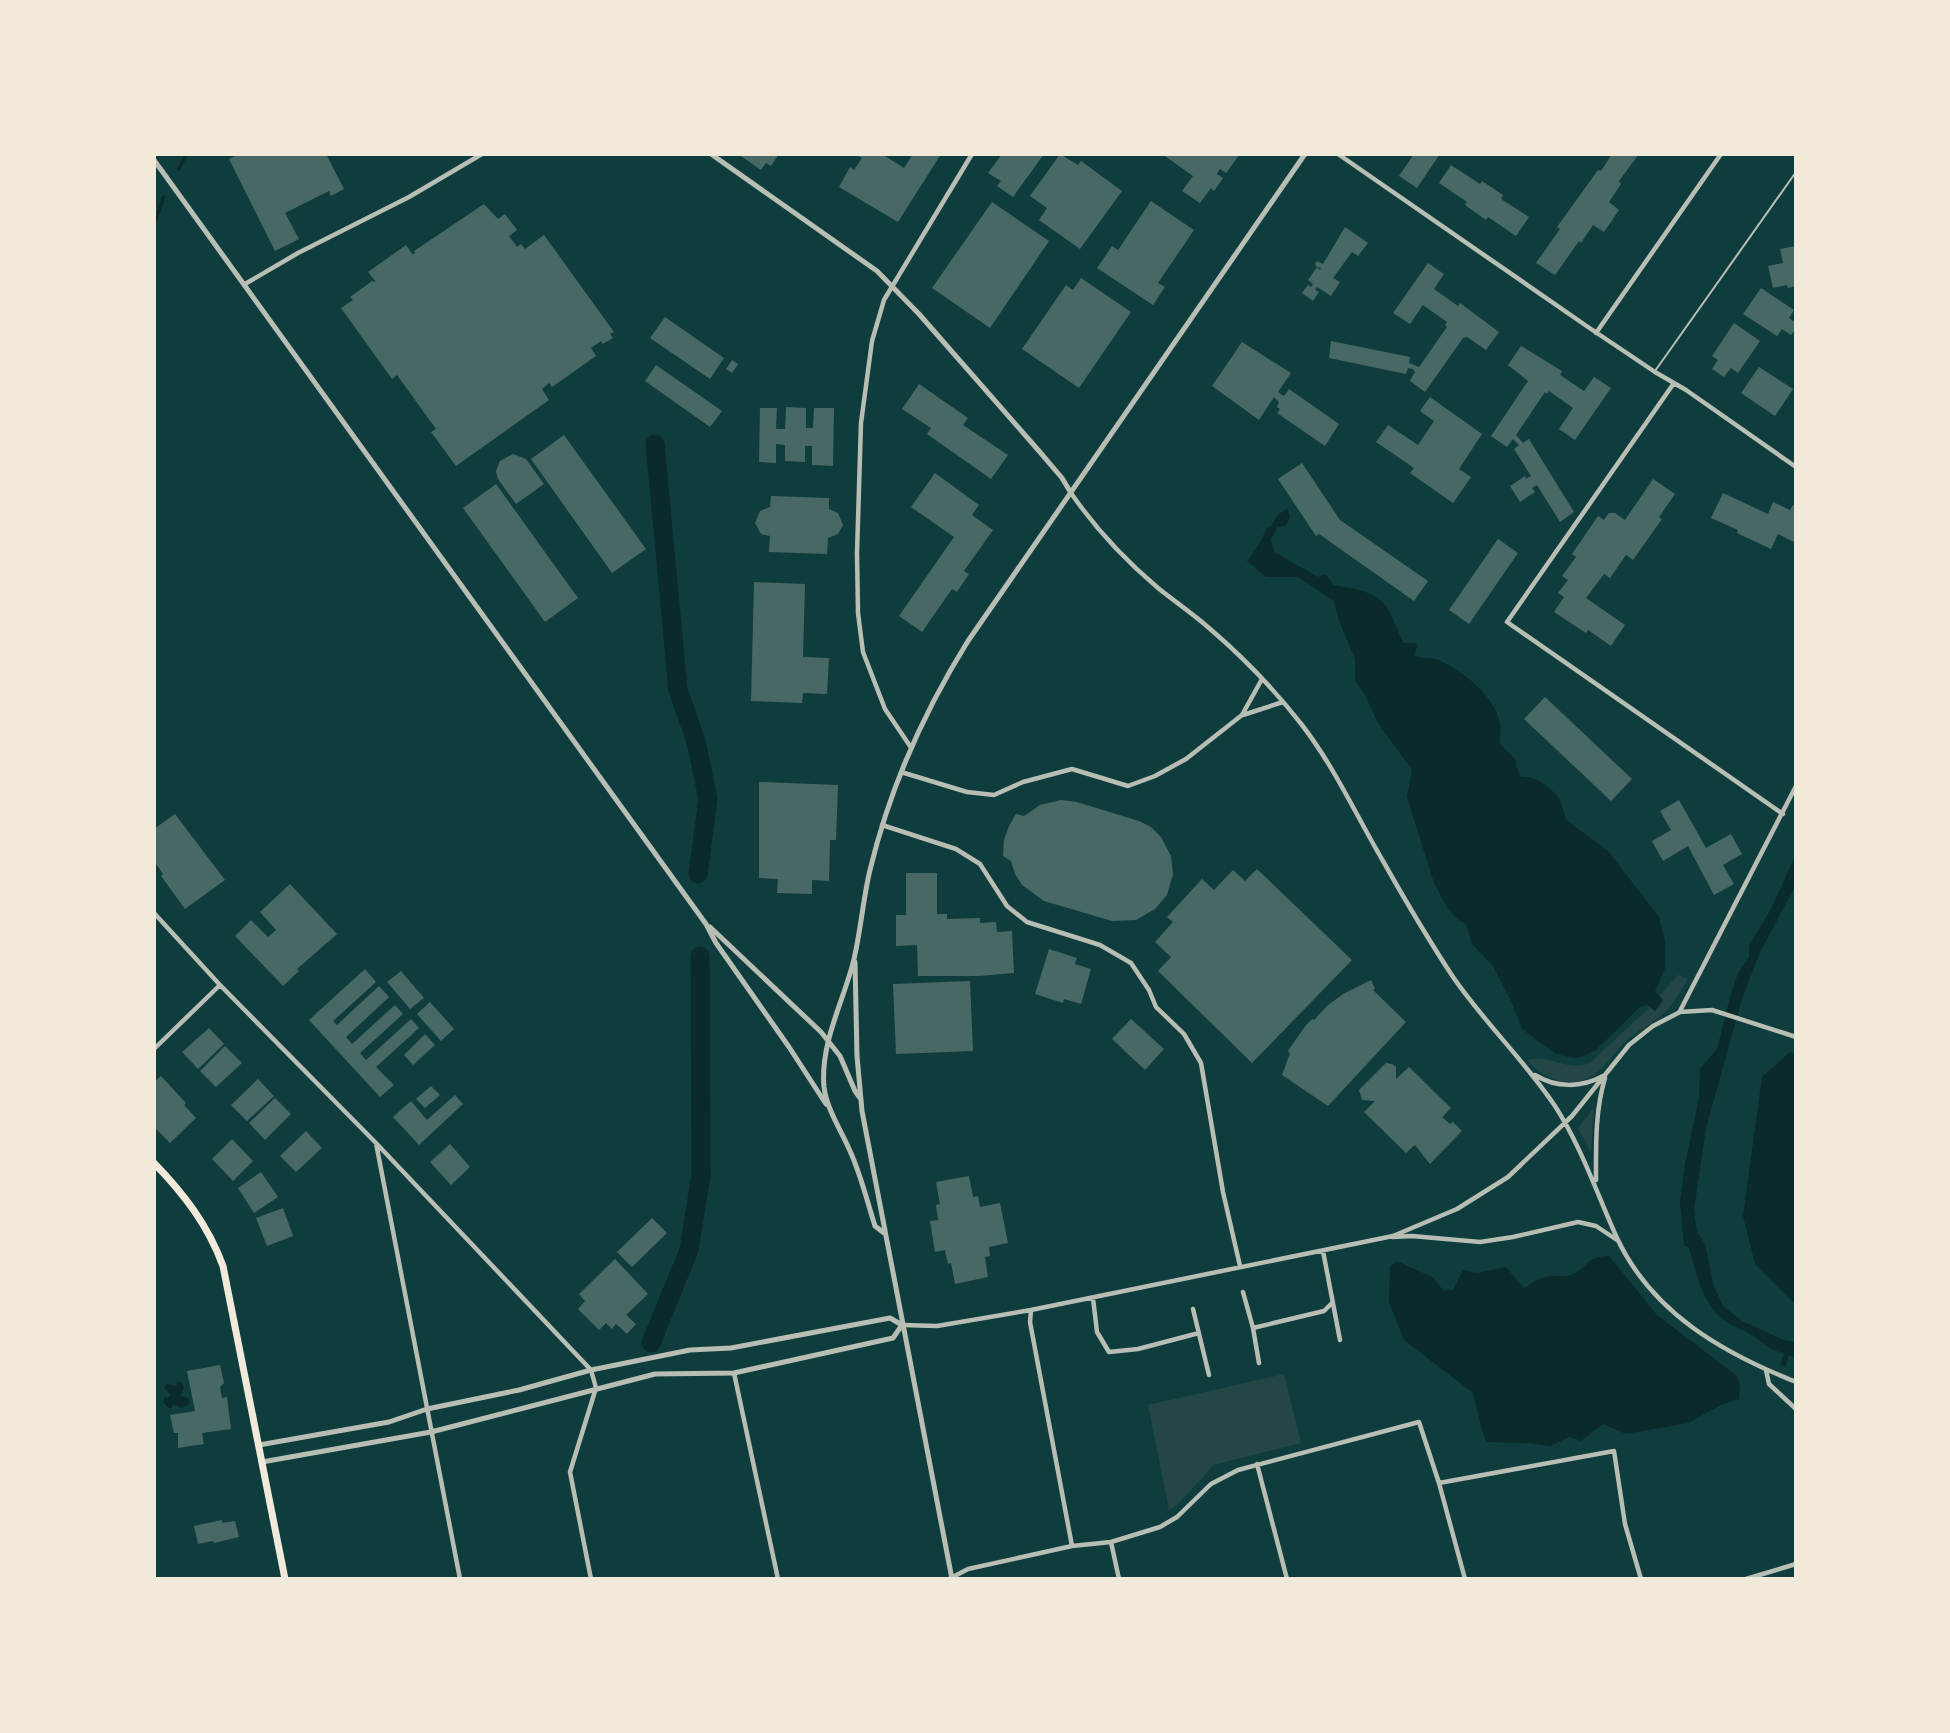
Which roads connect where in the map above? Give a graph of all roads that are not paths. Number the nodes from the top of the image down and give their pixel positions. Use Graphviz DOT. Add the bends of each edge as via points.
graph roads {
  1 [pos="482,154"];
  2 [pos="711,154"];
  3 [pos="972,154"];
  4 [pos="1305,154"];
  5 [pos="1338,154"];
  6 [pos="1721,154"];
  7 [pos="154,160"];
  8 [pos="1796,172"];
  9 [pos="245,284"];
  10 [pos="892,286"];
  11 [pos="1596,332"];
  12 [pos="1655,372"];
  13 [pos="1674,383"];
  14 [pos="1796,467"];
  15 [pos="1071,493"];
  16 [pos="1263,678"];
  17 [pos="1283,702"];
  18 [pos="1242,715"];
  19 [pos="911,746"];
  20 [pos="900,772"];
  21 [pos="1796,786"];
  22 [pos="1783,814"];
  23 [pos="882,825"];
  24 [pos="154,913"];
  25 [pos="706,924"];
  26 [pos="855,958"];
  27 [pos="220,985"];
  28 [pos="1679,1012"];
  29 [pos="1795,1035"];
  30 [pos="829,1040"];
  31 [pos="154,1048"];
  32 [pos="1530,1072"];
  33 [pos="1606,1074"];
  34 [pos="860,1098"];
  35 [pos="830,1110"];
  36 [pos="1564,1123"];
  37 [pos="375,1142"];
  38 [pos="154,1164"];
  39 [pos="1596,1185"];
  40 [pos="884,1233"];
  41 [pos="1380,1238"];
  42 [pos="1618,1241"];
  43 [pos="1323,1251"];
  44 [pos="1240,1266"];
  45 [pos="1243,1292"];
  46 [pos="1093,1297"];
  47 [pos="1331,1304"];
  48 [pos="1193,1309"];
  49 [pos="1031,1310"];
  50 [pos="902,1325"];
  51 [pos="1253,1328"];
  52 [pos="1199,1333"];
  53 [pos="1340,1340"];
  54 [pos="1259,1363"];
  55 [pos="591,1370"];
  56 [pos="1766,1370"];
  57 [pos="734,1373"];
  58 [pos="1209,1376"];
  59 [pos="1796,1382"];
  60 [pos="596,1388"];
  61 [pos="427,1409"];
  62 [pos="1796,1409"];
  63 [pos="432,1432"];
  64 [pos="258,1445"];
  65 [pos="262,1462"];
  66 [pos="1257,1464"];
  67 [pos="1439,1483"];
  68 [pos="1111,1542"];
  69 [pos="1072,1546"];
  70 [pos="1796,1564"];
  71 [pos="285,1579"];
  72 [pos="460,1579"];
  73 [pos="591,1579"];
  74 [pos="778,1579"];
  75 [pos="951,1579"];
  76 [pos="1119,1579"];
  77 [pos="1287,1579"];
  78 [pos="1465,1579"];
  79 [pos="1641,1579"];
  80 [pos="1746,1579"];
  1 -- 9 [label="street"];
  2 -- 10 [label="street"];
  3 -- 10 [label="street"];
  4 -- 15 [label="street"];
  5 -- 11 [label="street"];
  6 -- 11 [label="street"];
  7 -- 9 [label="street"];
  8 -- 12 [label="lane"];
  9 -- 25 [label="street"];
  10 -- 15 [label="street"];
  10 -- 19 [label="street" via="872,341 861,423 858,613 868,669 891,721"];
  11 -- 12 [label="street"];
  12 -- 13 [label="street"];
  13 -- 14 [label="street"];
  13 -- 22 [label="street" via="1507,622"];
  15 -- 16 [label="street" via="1120,552"];
  15 -- 19 [label="street" via="961,652"];
  16 -- 17 [label="street"];
  16 -- 18 [label="street"];
  17 -- 18 [label="street"];
  17 -- 32 [label="street" via="1334,769 1382,860 1454,978"];
  18 -- 20 [label="street" via="1186,759 1128,786 1072,769 994,794 967,792"];
  19 -- 20 [label="street"];
  20 -- 23 [label="street"];
  21 -- 22 [label="street"];
  22 -- 28 [label="street"];
  23 -- 26 [label="street" via="865,891"];
  23 -- 44 [label="street" via="956,849 980,864 1007,906 1027,922 1100,945 1131,963 1156,1007 1184,1034 1201,1063"];
  24 -- 27 [label="street"];
  25 -- 30 [label="street"];
  25 -- 35 [label="street"];
  26 -- 30 [label="street"];
  26 -- 34 [label="street"];
  27 -- 31 [label="street"];
  27 -- 37 [label="street"];
  28 -- 29 [label="street" via="1712,1010"];
  28 -- 33 [label="street" via="1637,1038"];
  30 -- 34 [label="street"];
  30 -- 35 [label="street" via="824,1086"];
  32 -- 33 [label="street" via="1570,1086"];
  32 -- 36 [label="street"];
  33 -- 36 [label="street"];
  33 -- 39 [label="street" via="1596,1129"];
  34 -- 40 [label="street"];
  35 -- 40 [label="street" via="851,1153 875,1226"];
  36 -- 39 [label="street"];
  36 -- 41 [label="street" via="1508,1177 1475,1200 1426,1224"];
  37 -- 55 [label="street"];
  37 -- 61 [label="street"];
  38 -- 64 [label="main road" via="188,1201 217,1250"];
  39 -- 42 [label="street"];
  40 -- 50 [label="street"];
  41 -- 42 [label="street" via="1480,1242 1578,1222 1595,1226"];
  41 -- 43 [label="street"];
  42 -- 56 [label="street" via="1637,1273 1676,1315 1726,1350"];
  43 -- 44 [label="street"];
  43 -- 47 [label="street"];
  44 -- 46 [label="street"];
  45 -- 51 [label="street"];
  46 -- 49 [label="street"];
  46 -- 52 [label="street" via="1097,1332 1109,1352"];
  47 -- 51 [label="street" via="1324,1311"];
  47 -- 53 [label="street"];
  48 -- 52 [label="street"];
  49 -- 50 [label="street" via="929,1327"];
  49 -- 69 [label="street"];
  50 -- 55 [label="street" via="890,1318"];
  50 -- 57 [label="street" via="893,1338"];
  50 -- 75 [label="street"];
  51 -- 54 [label="street"];
  52 -- 58 [label="street"];
  55 -- 60 [label="street"];
  55 -- 61 [label="street"];
  56 -- 59 [label="street"];
  56 -- 62 [label="street" via="1769,1384"];
  57 -- 60 [label="street" via="655,1374"];
  57 -- 74 [label="street"];
  60 -- 63 [label="street"];
  60 -- 73 [label="street" via="570,1472"];
  61 -- 63 [label="street"];
  61 -- 64 [label="street" via="389,1422"];
  63 -- 65 [label="street"];
  63 -- 72 [label="street"];
  64 -- 65 [label="main road"];
  65 -- 71 [label="main road"];
  66 -- 67 [label="street" via="1419,1422"];
  66 -- 68 [label="street" via="1224,1475 1160,1527"];
  66 -- 77 [label="street"];
  67 -- 78 [label="street"];
  67 -- 79 [label="street" via="1615,1451 1625,1524"];
  68 -- 69 [label="street"];
  68 -- 76 [label="street"];
  69 -- 75 [label="street" via="968,1569"];
  70 -- 80 [label="street"];
}
